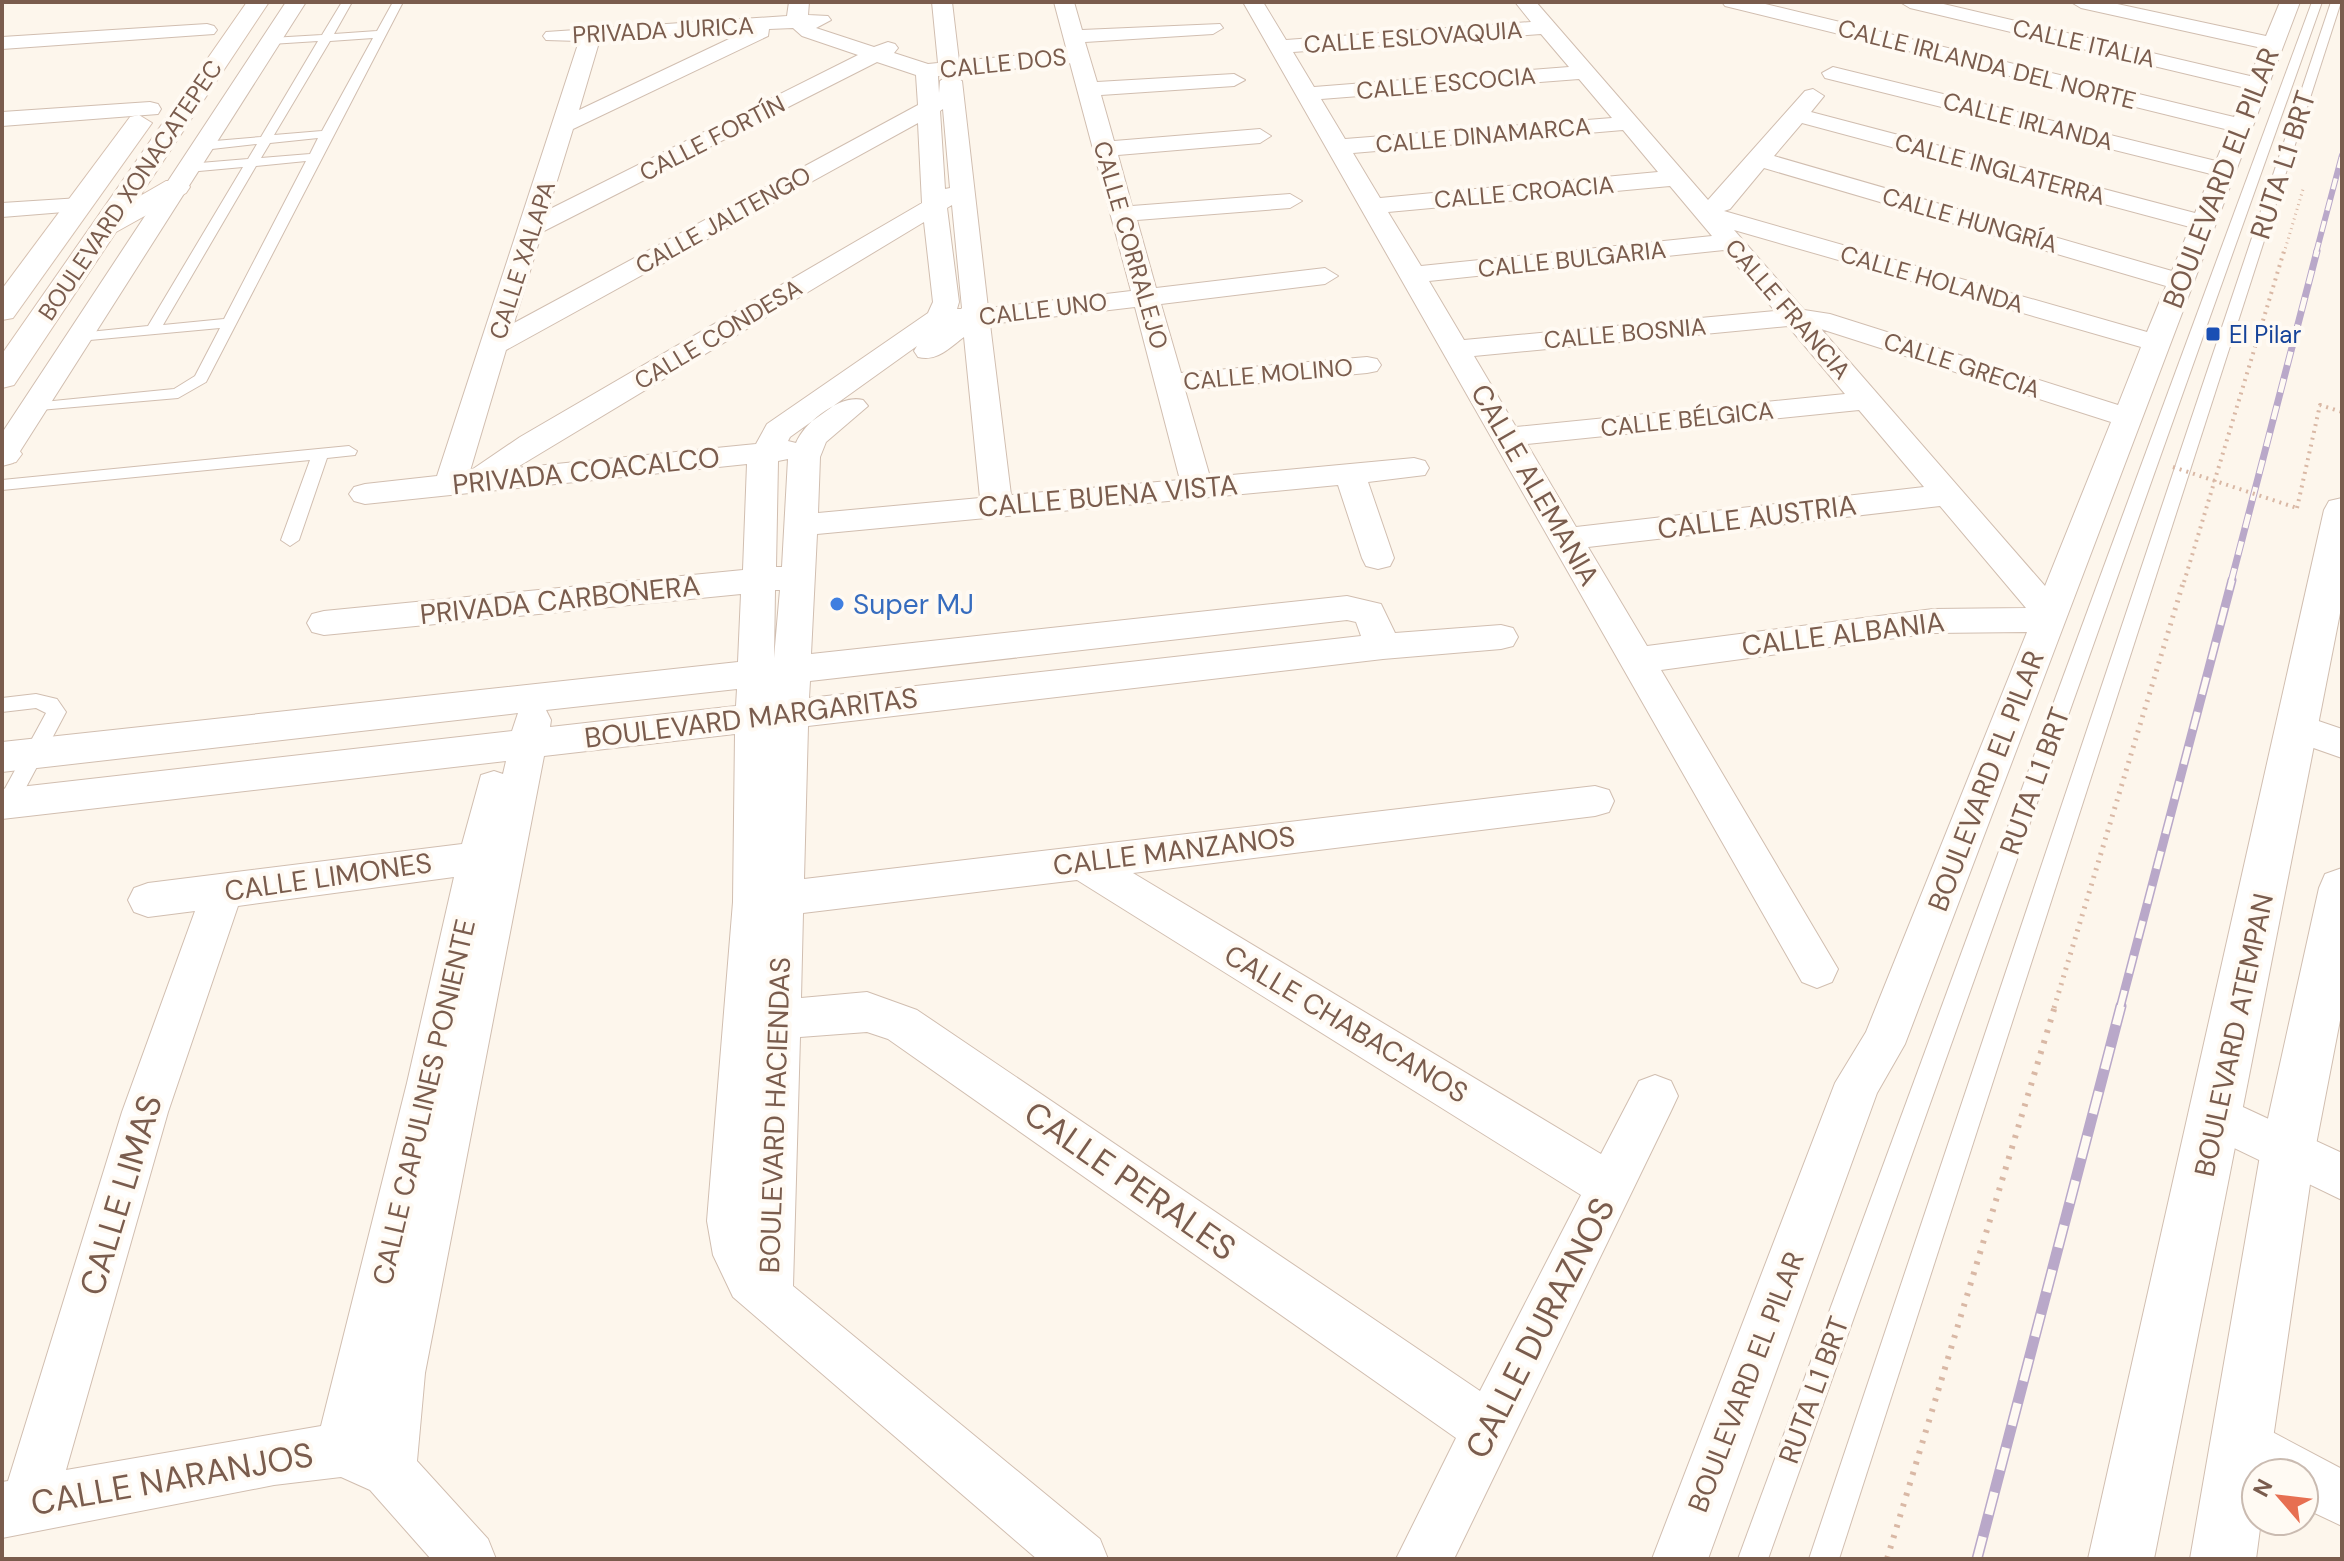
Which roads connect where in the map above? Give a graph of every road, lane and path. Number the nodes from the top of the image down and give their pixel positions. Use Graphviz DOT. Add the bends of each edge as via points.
graph roads {
  1 [pos="228,2"];
  2 [pos="258,2"];
  3 [pos="296,2"];
  4 [pos="347,2"];
  5 [pos="398,2"];
  6 [pos="942,2"];
  7 [pos="1064,2"];
  8 [pos="1261,2"];
  9 [pos="1525,2"];
  10 [pos="1732,2"];
  11 [pos="1894,2"];
  12 [pos="1910,2"];
  13 [pos="2081,2"];
  14 [pos="2336,2"];
  15 [pos="2291,4"];
  16 [pos="804,14"];
  17 [pos="1547,27"];
  18 [pos="1213,28"];
  19 [pos="207,30"];
  20 [pos="382,34"];
  21 [pos="591,34"];
  22 [pos="1866,34"];
  23 [pos="553,36"];
  24 [pos="325,38"];
  25 [pos="271,41"];
  26 [pos="2,43"];
  27 [pos="2273,44"];
  28 [pos="1076,46"];
  29 [pos="1279,47"];
  30 [pos="882,50"];
  31 [pos="191,52"];
  32 [pos="938,68"];
  33 [pos="1585,72"];
  34 [pos="1833,73"];
  35 [pos="1234,80"];
  36 [pos="2257,84"];
  37 [pos="166,86"];
  38 [pos="1088,89"];
  39 [pos="1307,94"];
  40 [pos="952,96"];
  41 [pos="150,109"];
  42 [pos="928,109"];
  43 [pos="1797,115"];
  44 [pos="2,119"];
  45 [pos="1629,123"];
  46 [pos="566,124"];
  47 [pos="2241,126"];
  48 [pos="327,134"];
  49 [pos="1260,136"];
  50 [pos="265,140"];
  51 [pos="203,146"];
  52 [pos="1338,147"];
  53 [pos="1103,149"];
  54 [pos="314,157"];
  55 [pos="1759,159"];
  56 [pos="252,163"];
  57 [pos="2224,170"];
  58 [pos="182,178"];
  59 [pos="1676,178"];
  60 [pos="2305,185"];
  61 [pos="963,189"];
  62 [pos="1290,201"];
  63 [pos="934,204"];
  64 [pos="80,205"];
  65 [pos="1372,206"];
  66 [pos="2,210"];
  67 [pos="1705,212"];
  68 [pos="1121,214"];
  69 [pos="2204,223"];
  70 [pos="533,227"];
  71 [pos="101,230"];
  72 [pos="1731,242"];
  73 [pos="1413,275"];
  74 [pos="1325,276"];
  75 [pos="2180,282"];
  76 [pos="1145,296"];
  77 [pos="2,311"];
  78 [pos="940,317"];
  79 [pos="1795,317"];
  80 [pos="974,318"];
  81 [pos="229,323"];
  82 [pos="153,330"];
  83 [pos="79,337"];
  84 [pos="2156,343"];
  85 [pos="495,345"];
  86 [pos="1456,349"];
  87 [pos="1367,365"];
  88 [pos="2,378"];
  89 [pos="1170,383"];
  90 [pos="1866,401"];
  91 [pos="33,408"];
  92 [pos="2342,412"];
  93 [pos="2128,418"];
  94 [pos="1507,437"];
  95 [pos="807,448"];
  96 [pos="349,451"];
  97 [pos="764,452"];
  98 [pos="320,454"];
  99 [pos="2,462"];
  100 [pos="2173,467"];
  101 [pos="1414,468"];
  102 [pos="1350,474"];
  103 [pos="463,484"];
  104 [pos="1198,488"];
  105 [pos="365,494"];
  106 [pos="1947,495"];
  107 [pos="997,506"];
  108 [pos="2320,509"];
  109 [pos="801,525"];
  110 [pos="1567,539"];
  111 [pos="290,540"];
  112 [pos="1378,558"];
  113 [pos="797,576"];
  114 [pos="758,580"];
  115 [pos="2050,618"];
  116 [pos="324,623"];
  117 [pos="1376,629"];
  118 [pos="1501,637"];
  119 [pos="1637,660"];
  120 [pos="792,672"];
  121 [pos="756,676"];
  122 [pos="525,701"];
  123 [pos="2,705"];
  124 [pos="772,716"];
  125 [pos="2320,736"];
  126 [pos="516,745"];
  127 [pos="19,755"];
  128 [pos="1595,801"];
  129 [pos="4,804"];
  130 [pos="493,855"];
  131 [pos="1082,862"];
  132 [pos="223,891"];
  133 [pos="148,900"];
  134 [pos="768,900"];
  135 [pos="2340,914"];
  136 [pos="1817,969"];
  137 [pos="762,1020"];
  138 [pos="1655,1096"];
  139 [pos="2217,1117"];
  140 [pos="2288,1150"];
  141 [pos="2342,1177"];
  142 [pos="1610,1186"];
  143 [pos="1489,1429"];
  144 [pos="2244,1444"];
  145 [pos="2267,1457"];
  146 [pos="366,1461"];
  147 [pos="2320,1487"];
  148 [pos="2342,1499"];
  149 [pos="16,1507"];
  150 [pos="468,1559"];
  151 [pos="1080,1559"];
  152 [pos="1424,1559"];
  153 [pos="1680,1559"];
  154 [pos="1753,1559"];
  155 [pos="1824,1559"];
  156 [pos="1887,1559"];
  157 [pos="2121,1559"];
  158 [pos="2223,1559"];
  1 -- 19 [label="main road, BOULEVARD XONACATEPEC"];
  2 -- 71 [label="main road, BOULEVARD XONACATEPEC"];
  3 -- 25 [label="street"];
  4 -- 24 [label="lane"];
  5 -- 20 [label="lane"];
  6 -- 32 [label="street"];
  7 -- 28 [label="street, CALLE CORRALEJO"];
  8 -- 29 [label="street, CALLE ALEMANIA"];
  9 -- 17 [label="street, CALLE FRANCIA"];
  10 -- 22 [label="street, CALLE IRLANDA DEL NORTE"];
  11 -- 22 [label="street"];
  12 -- 36 [label="street, CALLE ITALIA"];
  13 -- 27 [label="street"];
  14 -- 155 [label="lane, RUTA L1 BRT"];
  15 -- 27 [label="street, BOULEVARD EL PILAR"];
  15 -- 154 [label="lane, RUTA L1 BRT"];
  16 -- 21 [label="street, PRIVADA JURICA"];
  16 -- 30 [label="street" via="809,32"];
  16 -- 46 [label="street"];
  17 -- 29 [label="street, CALLE ESLOVAQUIA"];
  17 -- 33 [label="street, CALLE FRANCIA"];
  18 -- 28 [label="street, CALLE DOS"];
  19 -- 26 [label="street"];
  19 -- 31 [label="main road, BOULEVARD XONACATEPEC"];
  20 -- 24 [label="lane"];
  20 -- 48 [label="lane"];
  21 -- 23 [label="street, PRIVADA JURICA"];
  21 -- 46 [label="street, CALLE XALAPA"];
  22 -- 34 [label="street"];
  22 -- 47 [label="street, CALLE IRLANDA DEL NORTE"];
  24 -- 25 [label="lane"];
  24 -- 50 [label="lane"];
  25 -- 51 [label="street"];
  27 -- 36 [label="street, BOULEVARD EL PILAR"];
  28 -- 32 [label="street, CALLE DOS"];
  28 -- 38 [label="street, CALLE CORRALEJO"];
  29 -- 39 [label="street, CALLE ALEMANIA"];
  30 -- 32 [label="street"];
  30 -- 70 [label="street, CALLE FORTÍN"];
  32 -- 40 [label="street"];
  32 -- 42 [label="street"];
  33 -- 39 [label="street, CALLE ESCOCIA"];
  33 -- 45 [label="street, CALLE FRANCIA"];
  34 -- 43 [label="street"];
  34 -- 57 [label="street, CALLE IRLANDA"];
  35 -- 38 [label="street"];
  36 -- 47 [label="street, BOULEVARD EL PILAR"];
  37 -- 41 [label="main road, BOULEVARD XONACATEPEC"];
  38 -- 53 [label="street, CALLE CORRALEJO"];
  39 -- 52 [label="street, CALLE ALEMANIA"];
  40 -- 42 [label="street, CALLE JALTENGO"];
  40 -- 61 [label="street"];
  41 -- 44 [label="street"];
  41 -- 64 [label="main road, BOULEVARD XONACATEPEC"];
  42 -- 63 [label="street"];
  42 -- 85 [label="street, CALLE JALTENGO"];
  43 -- 55 [label="street"];
  43 -- 69 [label="street, CALLE INGLATERRA"];
  45 -- 52 [label="street, CALLE DINAMARCA"];
  45 -- 59 [label="street, CALLE FRANCIA"];
  46 -- 70 [label="street, CALLE XALAPA"];
  47 -- 57 [label="street, BOULEVARD EL PILAR"];
  48 -- 50 [label="lane"];
  48 -- 54 [label="lane"];
  49 -- 53 [label="street"];
  50 -- 51 [label="lane"];
  50 -- 56 [label="lane"];
  51 -- 58 [label="street"];
  52 -- 65 [label="street, CALLE ALEMANIA"];
  53 -- 68 [label="street, CALLE CORRALEJO"];
  54 -- 56 [label="lane"];
  54 -- 81 [label="lane"];
  55 -- 67 [label="street" via="1721,204"];
  55 -- 75 [label="street, CALLE HUNGRÍA"];
  56 -- 58 [label="lane"];
  56 -- 82 [label="lane"];
  57 -- 69 [label="street, BOULEVARD EL PILAR"];
  58 -- 71 [label="main road"];
  58 -- 83 [label="street"];
  59 -- 65 [label="street, CALLE CROACIA"];
  59 -- 67 [label="street, CALLE FRANCIA"];
  60 -- 156 [label="path"];
  61 -- 63 [label="street, CALLE CONDESA"];
  61 -- 80 [label="street"];
  62 -- 68 [label="street"];
  63 -- 78 [label="street" via="946,302"];
  63 -- 103 [label="street, CALLE CONDESA"];
  64 -- 66 [label="street"];
  64 -- 77 [label="main road, BOULEVARD XONACATEPEC"];
  65 -- 73 [label="street, CALLE ALEMANIA"];
  67 -- 72 [label="street, CALLE FRANCIA"];
  67 -- 84 [label="street, CALLE HOLANDA"];
  68 -- 76 [label="street, CALLE CORRALEJO"];
  69 -- 75 [label="street, BOULEVARD EL PILAR"];
  70 -- 85 [label="street, CALLE XALAPA"];
  71 -- 88 [label="main road, BOULEVARD XONACATEPEC"];
  72 -- 73 [label="street, CALLE BULGARIA"];
  72 -- 79 [label="street, CALLE FRANCIA"];
  73 -- 86 [label="street, CALLE ALEMANIA"];
  74 -- 76 [label="street, CALLE UNO"];
  75 -- 84 [label="street, BOULEVARD EL PILAR"];
  76 -- 80 [label="street, CALLE UNO"];
  76 -- 89 [label="street, CALLE CORRALEJO"];
  78 -- 80 [label="street, CALLE UNO"];
  78 -- 97 [label="street" via="795,417"];
  79 -- 86 [label="street, CALLE BOSNIA"];
  79 -- 90 [label="street, CALLE FRANCIA"];
  79 -- 93 [label="street, CALLE GRECIA" via="1820,320"];
  80 -- 95 [label="street" via="823,428"];
  80 -- 107 [label="street"];
  81 -- 82 [label="lane"];
  81 -- 91 [label="lane" via="201,379 191,388"];
  82 -- 83 [label="lane"];
  83 -- 91 [label="street"];
  84 -- 93 [label="street, BOULEVARD EL PILAR"];
  85 -- 103 [label="street, CALLE XALAPA"];
  86 -- 94 [label="street, CALLE ALEMANIA"];
  87 -- 89 [label="street, CALLE MOLINO"];
  89 -- 104 [label="street, CALLE CORRALEJO"];
  90 -- 94 [label="street, CALLE BÉLGICA"];
  90 -- 106 [label="street, CALLE FRANCIA"];
  91 -- 99 [label="street"];
  92 -- 108 [label="path" via="2320,405"];
  93 -- 115 [label="street, BOULEVARD EL PILAR"];
  94 -- 110 [label="street, CALLE ALEMANIA"];
  95 -- 97 [label="street, PRIVADA COACALCO"];
  95 -- 109 [label="street, BOULEVARD HACIENDAS"];
  96 -- 98 [label="lane"];
  97 -- 103 [label="street, PRIVADA COACALCO"];
  97 -- 114 [label="street, BOULEVARD HACIENDAS"];
  98 -- 99 [label="lane"];
  98 -- 111 [label="lane"];
  100 -- 108 [label="path, bridge"];
  101 -- 102 [label="street, CALLE BUENA VISTA"];
  102 -- 104 [label="street, CALLE BUENA VISTA"];
  102 -- 112 [label="street"];
  103 -- 105 [label="street, PRIVADA COACALCO"];
  104 -- 107 [label="street, CALLE BUENA VISTA"];
  106 -- 110 [label="street, CALLE AUSTRIA"];
  106 -- 115 [label="street, CALLE FRANCIA"];
  107 -- 109 [label="street, CALLE BUENA VISTA"];
  108 -- 125 [label="main road, BOULEVARD ATEMPAN"];
  109 -- 113 [label="street, BOULEVARD HACIENDAS"];
  110 -- 119 [label="street, CALLE ALEMANIA"];
  113 -- 114 [label="street, PRIVADA CARBONERA"];
  113 -- 120 [label="street, BOULEVARD HACIENDAS"];
  114 -- 116 [label="street, PRIVADA CARBONERA"];
  114 -- 121 [label="street, BOULEVARD HACIENDAS"];
  115 -- 119 [label="street, CALLE ALBANIA" via="1933,621"];
  115 -- 153 [label="street, BOULEVARD EL PILAR" via="1883,1044 1858,1083"];
  117 -- 118 [label="street, BOULEVARD MARGARITAS"];
  117 -- 120 [label="street, BOULEVARD MARGARITAS" via="1347,608"];
  117 -- 124 [label="street, BOULEVARD MARGARITAS"];
  119 -- 136 [label="street, CALLE ALEMANIA"];
  120 -- 121 [label="street, BOULEVARD MARGARITAS"];
  120 -- 124 [label="street, BOULEVARD HACIENDAS"];
  121 -- 122 [label="street, BOULEVARD MARGARITAS"];
  121 -- 124 [label="street, BOULEVARD HACIENDAS"];
  122 -- 126 [label="street, CALLE CAPULINES PONIENTE"];
  122 -- 127 [label="street, BOULEVARD MARGARITAS"];
  123 -- 127 [label="lane" via="36,701 50,704 56,712"];
  124 -- 126 [label="street, BOULEVARD MARGARITAS"];
  124 -- 134 [label="street, BOULEVARD HACIENDAS"];
  125 -- 139 [label="main road, BOULEVARD ATEMPAN"];
  126 -- 129 [label="street, BOULEVARD MARGARITAS"];
  126 -- 130 [label="street, CALLE CAPULINES PONIENTE"];
  127 -- 129 [label="lane"];
  128 -- 131 [label="street, CALLE MANZANOS"];
  130 -- 132 [label="street, CALLE LIMONES"];
  130 -- 146 [label="street, CALLE CAPULINES PONIENTE" via="399,1373"];
  131 -- 134 [label="street, CALLE MANZANOS"];
  131 -- 142 [label="street, CALLE CHABACANOS"];
  132 -- 133 [label="street, CALLE LIMONES"];
  132 -- 149 [label="street, CALLE LIMAS"];
  134 -- 137 [label="street, BOULEVARD HACIENDAS"];
  135 -- 140 [label="main road"];
  137 -- 143 [label="street, CALLE PERALES" via="867,1012 902,1024"];
  137 -- 151 [label="street, BOULEVARD HACIENDAS" via="731,1221 735,1256 747,1278"];
  138 -- 142 [label="street, CALLE DURAZNOS"];
  139 -- 140 [label="street"];
  139 -- 157 [label="main road, BOULEVARD ATEMPAN"];
  140 -- 141 [label="street"];
  140 -- 144 [label="main road"];
  142 -- 143 [label="street, CALLE DURAZNOS"];
  143 -- 152 [label="street, CALLE DURAZNOS"];
  144 -- 145 [label="street"];
  144 -- 158 [label="main road"];
  146 -- 149 [label="street, CALLE NARANJOS" via="274,1458"];
  146 -- 150 [label="street"];
  147 -- 148 [label="street"];
}
